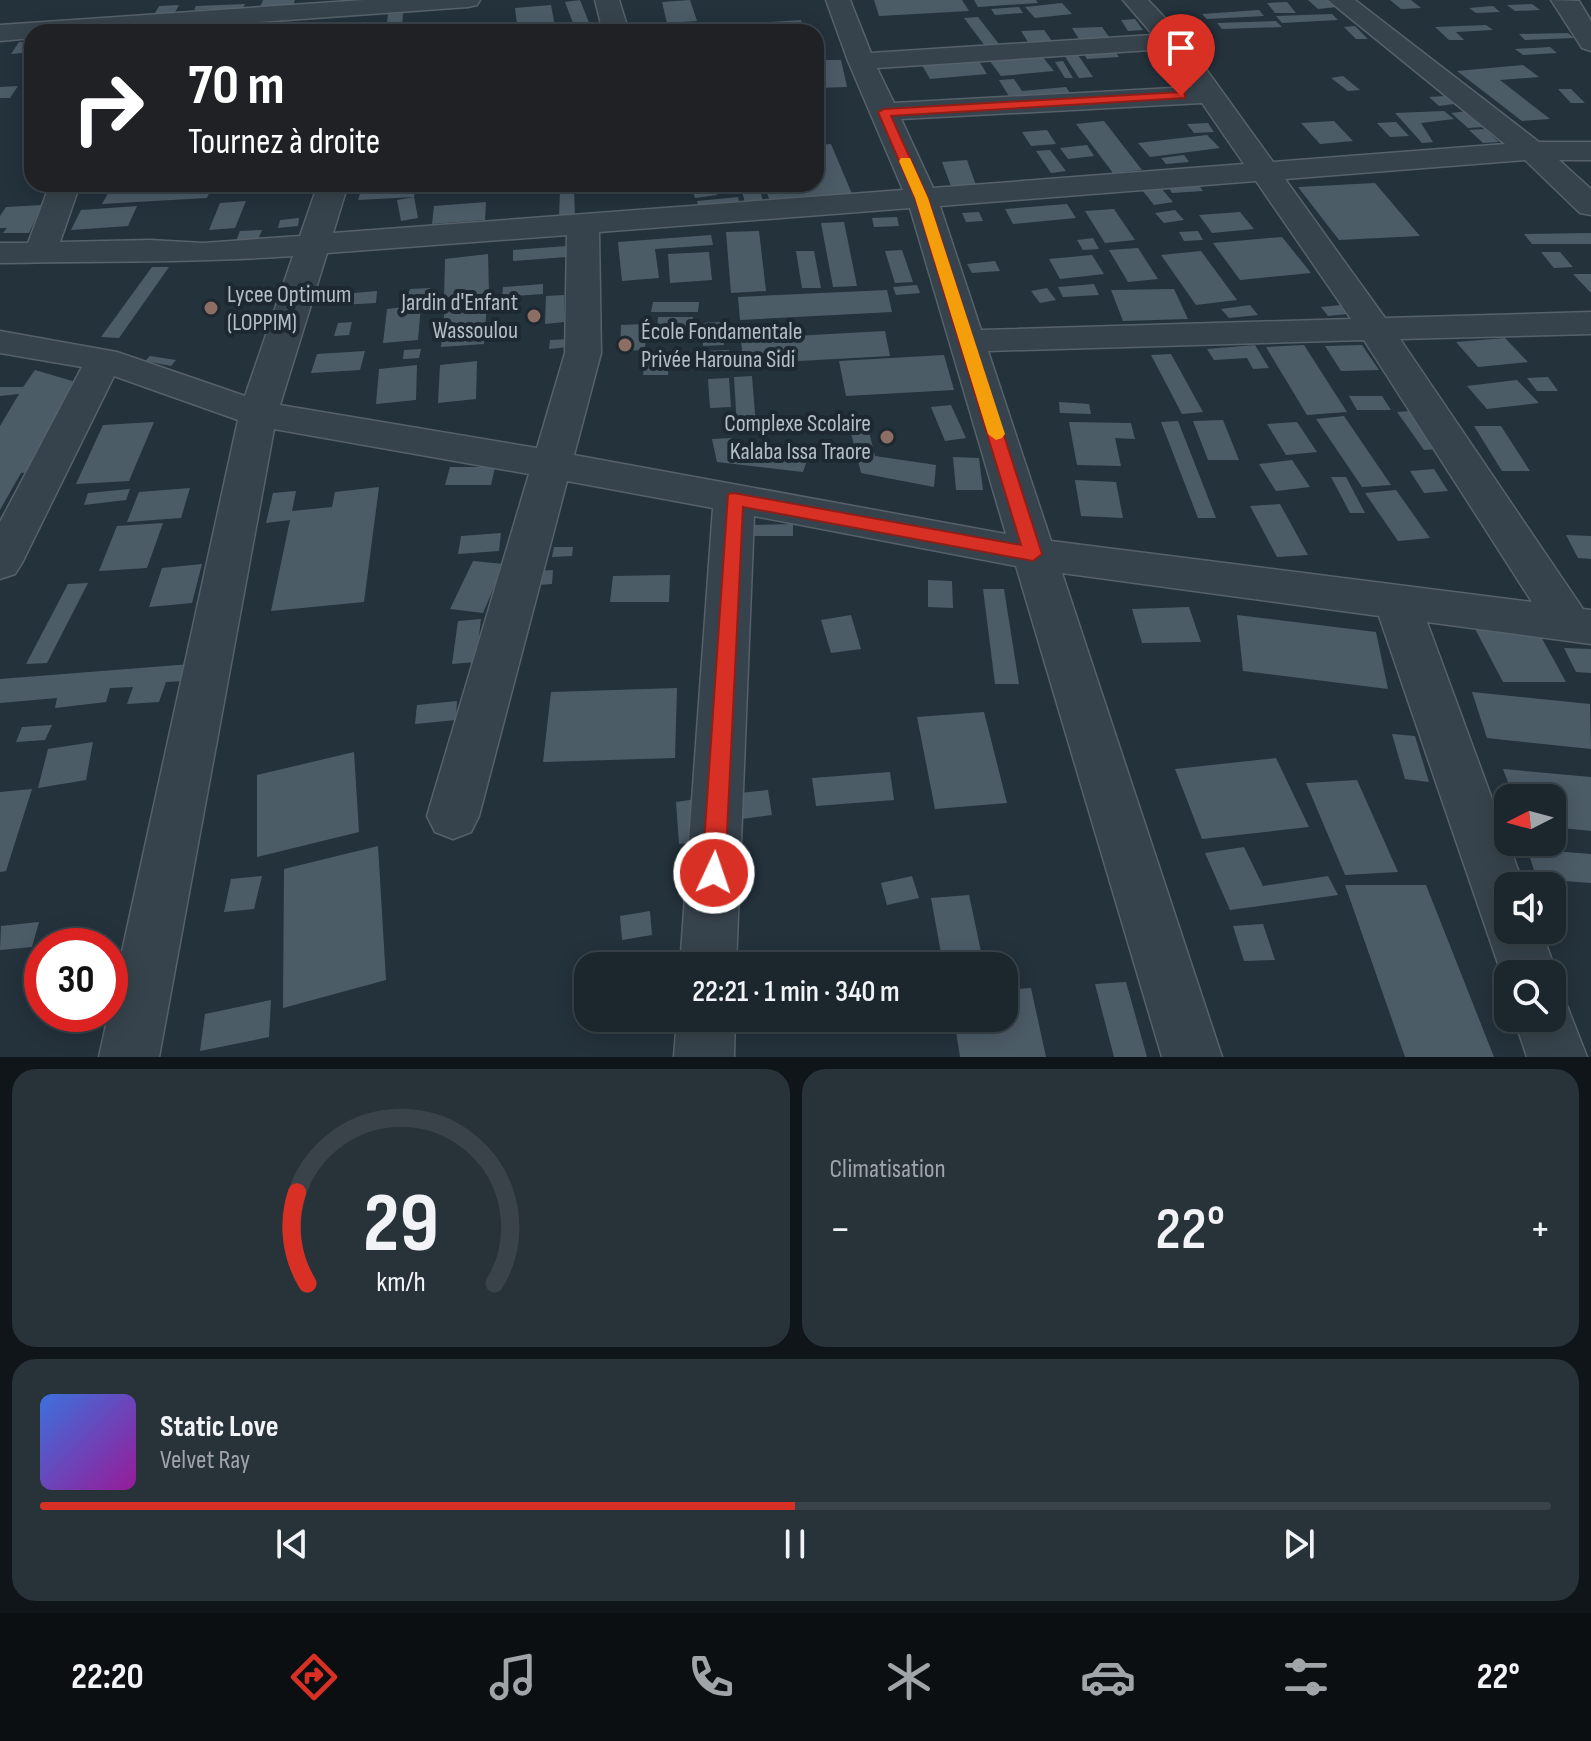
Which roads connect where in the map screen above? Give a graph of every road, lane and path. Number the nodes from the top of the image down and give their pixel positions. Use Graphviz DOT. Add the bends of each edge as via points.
graph roads {
  1 [pos="468,0"];
  2 [pos="607,0"];
  3 [pos="838,0"];
  4 [pos="1135,0"];
  5 [pos="1340,0"];
  6 [pos="1563,0"];
  7 [pos="368,13"];
  8 [pos="128,18"];
  9 [pos="77,24"];
  10 [pos="614,24"];
  11 [pos="24,30"];
  12 [pos="0,33"];
  13 [pos="1173,41"];
  14 [pos="1591,43"];
  15 [pos="861,61"];
  16 [pos="1210,94"];
  17 [pos="884,112"];
  18 [pos="1532,151"];
  19 [pos="1591,151"];
  20 [pos="1265,171"];
  21 [pos="62,192"];
  22 [pos="330,192"];
  23 [pos="661,192"];
  24 [pos="922,198"];
  25 [pos="1591,206"];
  26 [pos="669,217"];
  27 [pos="583,224"];
  28 [pos="314,244"];
  29 [pos="41,250"];
  30 [pos="0,253"];
  31 [pos="1591,323"];
  32 [pos="1375,329"];
  33 [pos="968,341"];
  34 [pos="0,342"];
  35 [pos="104,360"];
  36 [pos="258,414"];
  37 [pos="550,464"];
  38 [pos="734,499"];
  39 [pos="1033,554"];
  40 [pos="0,563"];
  41 [pos="1397,602"];
  42 [pos="1581,626"];
  43 [pos="453,816"];
  44 [pos="1494,877"];
  45 [pos="709,952"];
  46 [pos="705,1032"];
  47 [pos="1548,1032"];
  48 [pos="129,1057"];
  49 [pos="704,1057"];
  50 [pos="1192,1057"];
  51 [pos="1557,1057"];
  1 -- 7 [label="street"];
  2 -- 10 [label="street"];
  3 -- 15 [label="street"];
  4 -- 13 [label="street"];
  5 -- 18 [label="street"];
  6 -- 14 [label="street"];
  7 -- 8 [label="street"];
  8 -- 9 [label="street"];
  11 -- 12 [label="street"];
  13 -- 15 [label="street"];
  13 -- 16 [label="street"];
  15 -- 17 [label="street"];
  16 -- 17 [label="street"];
  16 -- 20 [label="street"];
  17 -- 24 [label="street"];
  18 -- 19 [label="street"];
  18 -- 20 [label="street"];
  18 -- 25 [label="street"];
  20 -- 24 [label="street"];
  20 -- 32 [label="street"];
  21 -- 29 [label="street"];
  22 -- 28 [label="street"];
  23 -- 26 [label="street"];
  24 -- 26 [label="street"];
  24 -- 33 [label="street"];
  26 -- 27 [label="street"];
  27 -- 28 [label="street"];
  27 -- 37 [label="street" via="583,353"];
  28 -- 29 [label="street" via="203,253"];
  28 -- 36 [label="street"];
  29 -- 30 [label="street"];
  31 -- 32 [label="street"];
  32 -- 33 [label="street"];
  32 -- 42 [label="street"];
  33 -- 39 [label="street"];
  34 -- 35 [label="street"];
  35 -- 36 [label="street"];
  35 -- 40 [label="street"];
  36 -- 37 [label="street"];
  36 -- 48 [label="street"];
  37 -- 38 [label="street"];
  37 -- 43 [label="street"];
  38 -- 39 [label="street"];
  38 -- 45 [label="street"];
  39 -- 41 [label="street"];
  39 -- 50 [label="street"];
  41 -- 42 [label="street"];
  41 -- 44 [label="street"];
  46 -- 49 [label="street"];
  47 -- 51 [label="street"];
}
